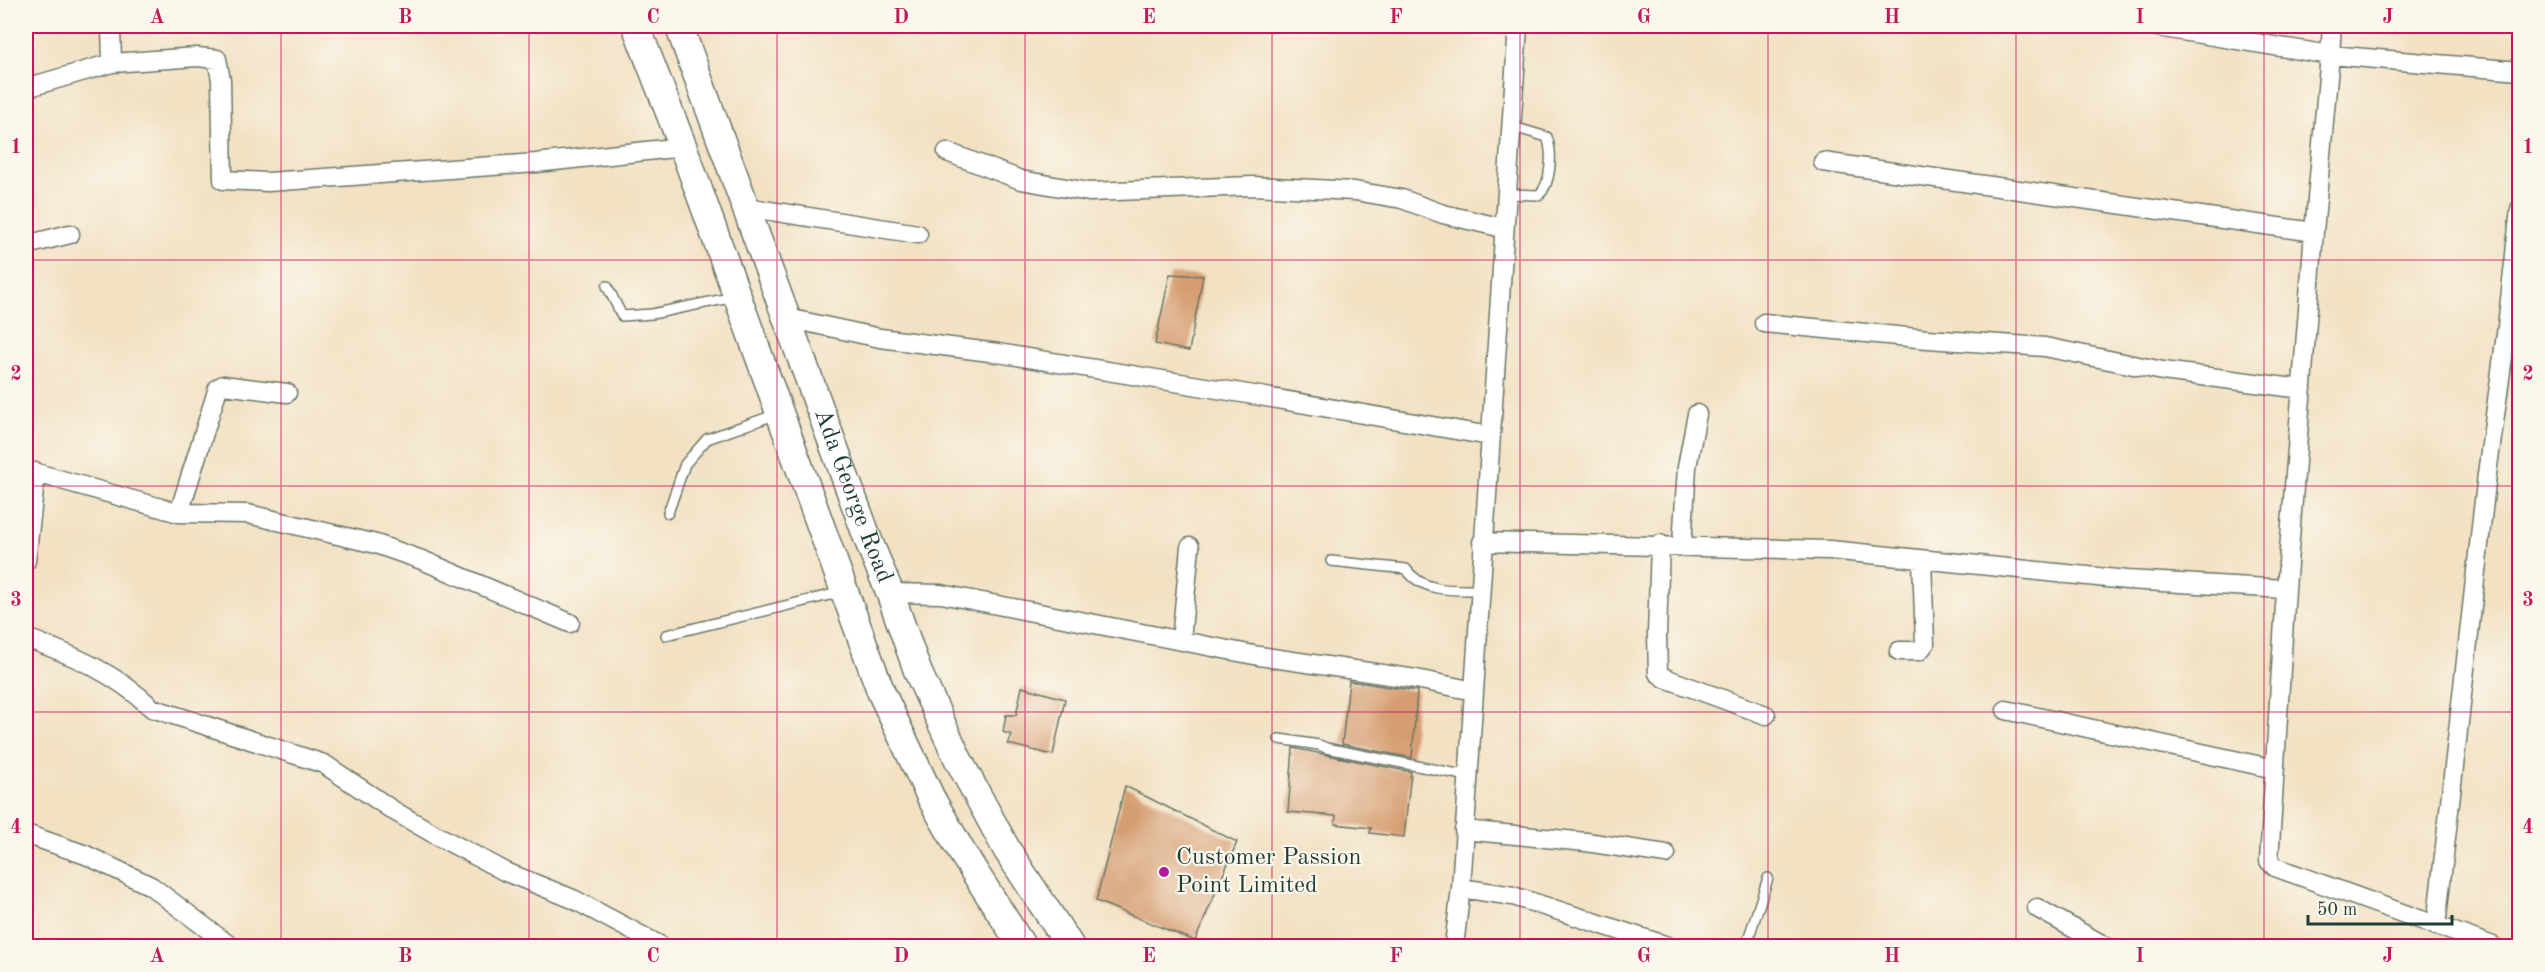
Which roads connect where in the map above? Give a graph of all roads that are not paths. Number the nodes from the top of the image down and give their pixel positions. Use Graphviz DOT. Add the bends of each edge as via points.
graph roads {
  1 [pos="111,26"];
  2 [pos="636,26"];
  3 [pos="679,26"];
  4 [pos="1518,26"];
  5 [pos="2151,26"];
  6 [pos="2332,26"];
  7 [pos="2330,55"];
  8 [pos="112,63"];
  9 [pos="2520,71"];
  10 [pos="26,88"];
  11 [pos="1510,126"];
  12 [pos="683,147"];
  13 [pos="946,152"];
  14 [pos="1823,162"];
  15 [pos="1505,194"];
  16 [pos="745,207"];
  17 [pos="2520,209"];
  18 [pos="1503,228"];
  19 [pos="2314,232"];
  20 [pos="70,234"];
  21 [pos="918,234"];
  22 [pos="26,245"];
  23 [pos="607,286"];
  24 [pos="736,297"];
  25 [pos="787,318"];
  26 [pos="1764,323"];
  27 [pos="2302,389"];
  28 [pos="287,393"];
  29 [pos="779,414"];
  30 [pos="1697,414"];
  31 [pos="1490,436"];
  32 [pos="31,471"];
  33 [pos="179,513"];
  34 [pos="668,513"];
  35 [pos="1482,542"];
  36 [pos="1660,544"];
  37 [pos="1682,545"];
  38 [pos="1190,547"];
  39 [pos="1922,560"];
  40 [pos="26,561"];
  41 [pos="1331,561"];
  42 [pos="2286,589"];
  43 [pos="1480,590"];
  44 [pos="844,591"];
  45 [pos="890,593"];
  46 [pos="570,623"];
  47 [pos="666,635"];
  48 [pos="26,638"];
  49 [pos="1181,640"];
  50 [pos="1899,651"];
  51 [pos="1474,691"];
  52 [pos="2007,710"];
  53 [pos="1766,715"];
  54 [pos="1279,740"];
  55 [pos="2275,769"];
  56 [pos="1468,776"];
  57 [pos="1464,830"];
  58 [pos="26,834"];
  59 [pos="1666,854"];
  60 [pos="1768,878"];
  61 [pos="1461,888"];
  62 [pos="2037,908"];
  63 [pos="2436,926"];
  64 [pos="230,946"];
  65 [pos="661,946"];
  66 [pos="1022,946"];
  67 [pos="1070,946"];
  68 [pos="1454,946"];
  69 [pos="1668,946"];
  70 [pos="1746,946"];
  71 [pos="2105,946"];
  72 [pos="2493,946"];
  1 -- 8 [label="street"];
  2 -- 12 [label="main road, Ada George Road"];
  3 -- 16 [label="main road, Ada George Road"];
  4 -- 11 [label="street"];
  5 -- 7 [label="street"];
  6 -- 7 [label="street"];
  7 -- 9 [label="street"];
  7 -- 19 [label="street"];
  8 -- 10 [label="street"];
  8 -- 12 [label="street" via="217,59 224,180 268,182 536,163"];
  11 -- 15 [label="street"];
  11 -- 15 [label="lane" via="1547,137 1551,147 1545,189 1539,195"];
  12 -- 24 [label="main road, Ada George Road"];
  13 -- 18 [label="street" via="1021,180 1089,192 1251,186 1355,191 1402,199 1443,214"];
  14 -- 19 [label="street"];
  15 -- 18 [label="street"];
  16 -- 21 [label="street"];
  16 -- 25 [label="main road, Ada George Road"];
  17 -- 63 [label="street"];
  18 -- 31 [label="street"];
  19 -- 27 [label="street"];
  20 -- 22 [label="street"];
  23 -- 24 [label="lane" via="622,316"];
  24 -- 29 [label="main road, Ada George Road"];
  25 -- 31 [label="street" via="880,338 998,353"];
  25 -- 45 [label="main road, Ada George Road"];
  26 -- 27 [label="street" via="2045,347 2163,371"];
  27 -- 42 [label="street"];
  28 -- 33 [label="street" via="223,385 218,388"];
  29 -- 34 [label="lane" via="707,439 685,464"];
  29 -- 44 [label="main road, Ada George Road"];
  30 -- 37 [label="street" via="1687,467"];
  31 -- 35 [label="street"];
  32 -- 33 [label="street"];
  32 -- 40 [label="street"];
  33 -- 46 [label="street" via="248,514 376,544"];
  35 -- 36 [label="street"];
  35 -- 43 [label="street"];
  36 -- 37 [label="street"];
  36 -- 53 [label="street" via="1658,673"];
  37 -- 39 [label="street" via="1830,550"];
  38 -- 49 [label="street"];
  39 -- 42 [label="street" via="2127,580"];
  39 -- 50 [label="street" via="1925,644 1919,651"];
  41 -- 43 [label="lane" via="1406,570 1413,579 1441,590"];
  42 -- 55 [label="street"];
  43 -- 51 [label="street"];
  44 -- 47 [label="lane"];
  44 -- 66 [label="main road, Ada George Road" via="881,692 931,798"];
  45 -- 49 [label="street" via="941,594"];
  45 -- 67 [label="main road, Ada George Road" via="918,672 958,759 1007,849"];
  48 -- 65 [label="street" via="73,655 131,688 152,708 324,764 436,836 506,872 573,899"];
  49 -- 51 [label="street"];
  51 -- 56 [label="street"];
  52 -- 55 [label="street"];
  54 -- 56 [label="lane"];
  55 -- 63 [label="street" via="2272,864"];
  56 -- 57 [label="street"];
  57 -- 59 [label="street"];
  57 -- 61 [label="street"];
  58 -- 64 [label="street" via="86,855 151,886"];
  60 -- 70 [label="lane"];
  61 -- 68 [label="street"];
  61 -- 69 [label="street" via="1513,896"];
  62 -- 71 [label="street"];
  63 -- 72 [label="street"];
}
